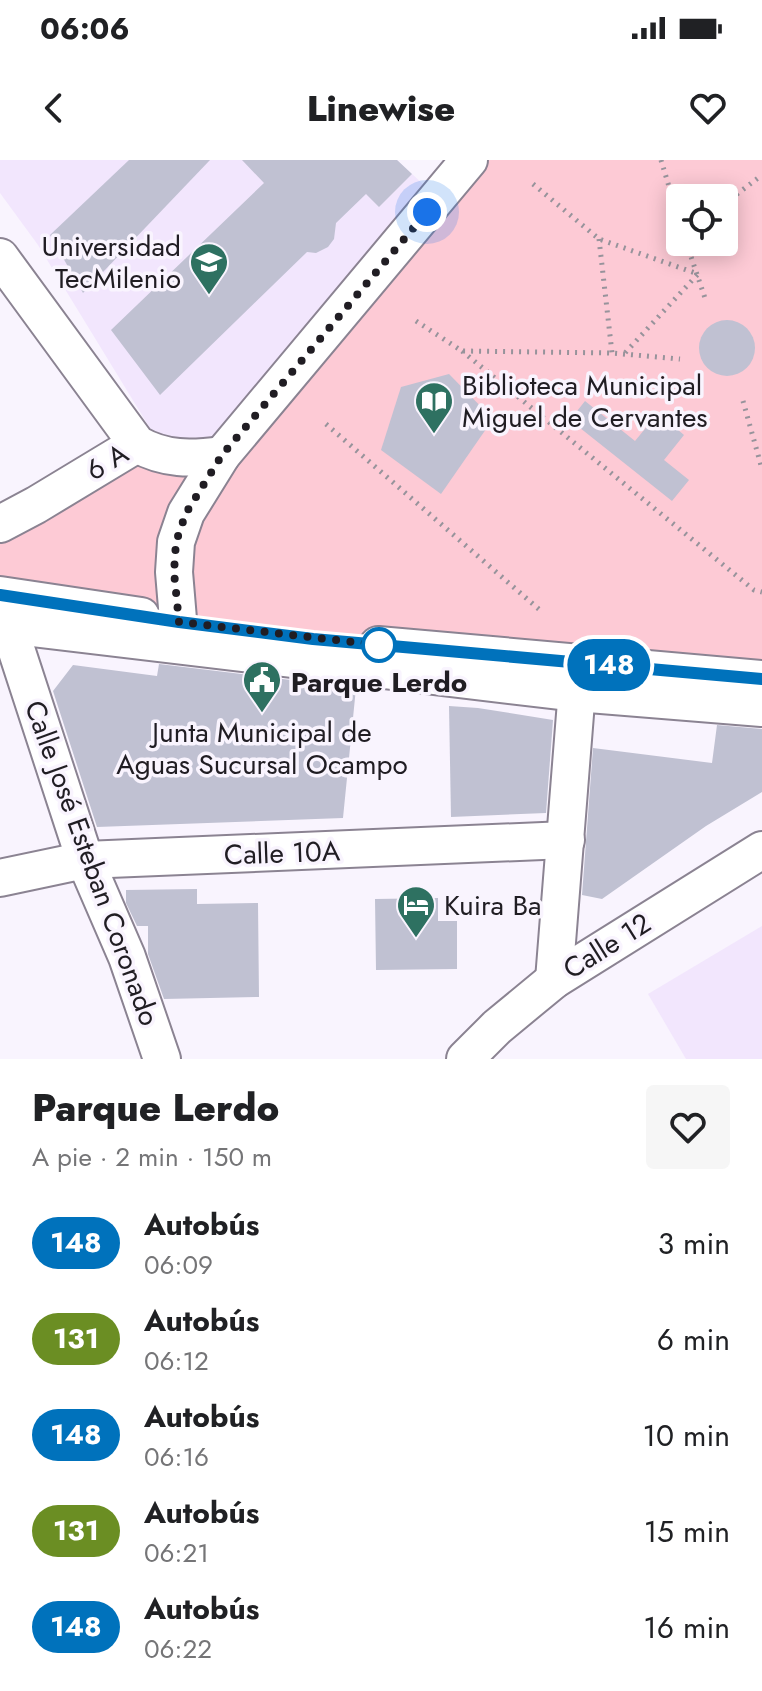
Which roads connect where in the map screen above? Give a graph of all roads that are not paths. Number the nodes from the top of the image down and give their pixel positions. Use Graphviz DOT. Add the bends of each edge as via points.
graph roads {
  1 [pos="469,160"];
  2 [pos="0,257"];
  3 [pos="137,444"];
  4 [pos="222,455"];
  5 [pos="0,524"];
  6 [pos="2,612"];
  7 [pos="180,633"];
  8 [pos="762,679"];
  9 [pos="577,689"];
  10 [pos="762,704"];
  11 [pos="566,840"];
  12 [pos="762,850"];
  13 [pos="85,860"];
  14 [pos="0,878"];
  15 [pos="554,980"];
  16 [pos="162,1059"];
  17 [pos="465,1059"];
  1 -- 4 [label="street"];
  2 -- 3 [label="street"];
  3 -- 4 [label="street, 6 A" via="169,457"];
  3 -- 5 [label="street, 6 A"];
  4 -- 7 [label="street" via="186,513 176,542"];
  6 -- 7 [label="main road"];
  6 -- 13 [label="street, Calle José Esteban Coronado"];
  7 -- 8 [label="street" via="313,639"];
  7 -- 9 [label="main road"];
  9 -- 10 [label="main road"];
  9 -- 11 [label="street"];
  11 -- 13 [label="street, Calle 10A"];
  11 -- 15 [label="street"];
  12 -- 15 [label="street, Calle 12"];
  13 -- 14 [label="street, Calle 10A"];
  13 -- 16 [label="street, Calle José Esteban Coronado" via="127,957"];
  15 -- 17 [label="street, Calle 12"];
}
